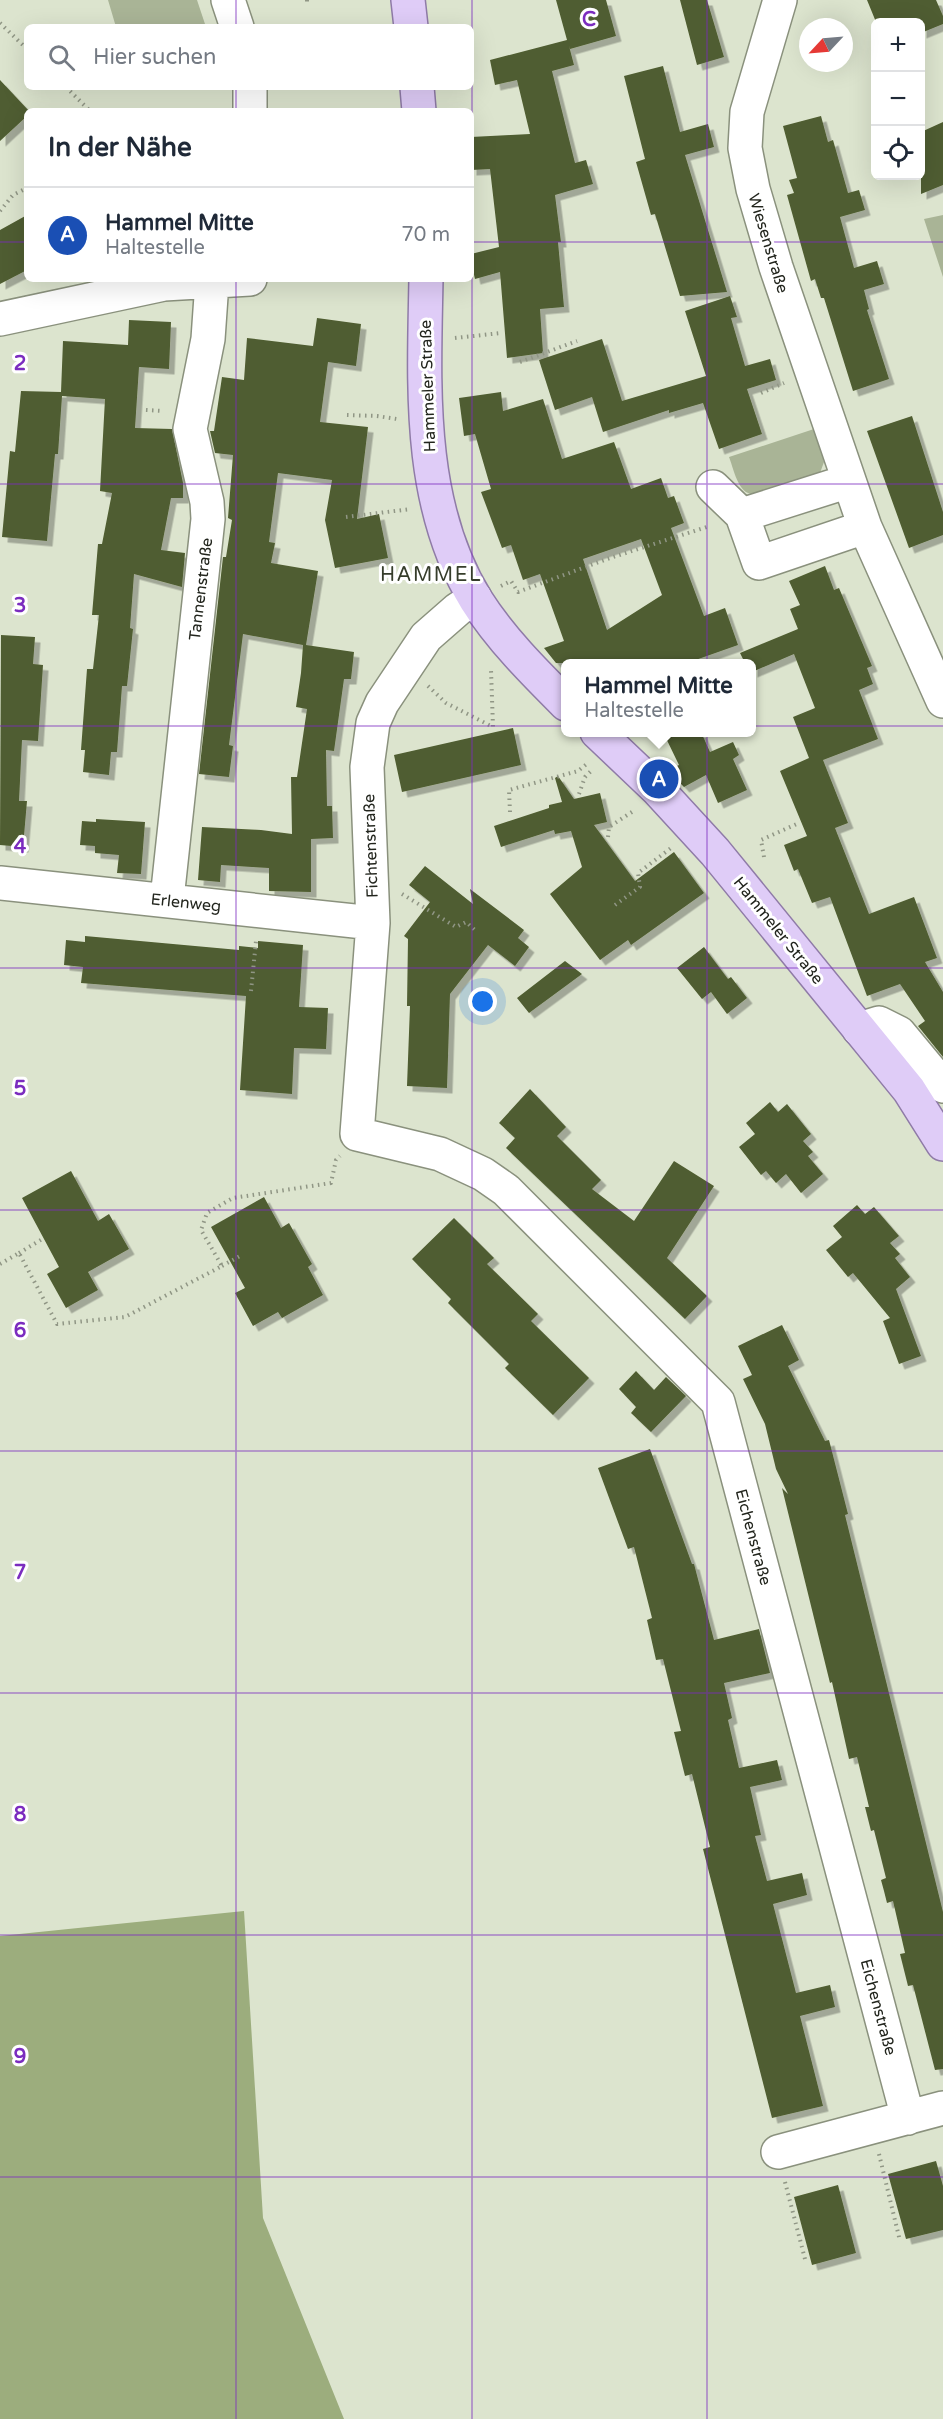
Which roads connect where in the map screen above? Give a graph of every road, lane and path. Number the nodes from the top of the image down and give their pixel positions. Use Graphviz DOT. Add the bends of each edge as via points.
graph roads {
  1 [pos="228,0"];
  2 [pos="408,0"];
  3 [pos="780,0"];
  4 [pos="0,23"];
  5 [pos="236,24"];
  6 [pos="411,24"];
  7 [pos="24,46"];
  8 [pos="69,90"];
  9 [pos="250,90"];
  10 [pos="417,90"];
  11 [pos="87,108"];
  12 [pos="250,108"];
  13 [pos="419,108"];
  14 [pos="24,190"];
  15 [pos="0,211"];
  16 [pos="198,282"];
  17 [pos="230,282"];
  18 [pos="426,282"];
  19 [pos="0,319"];
  20 [pos="501,333"];
  21 [pos="425,341"];
  22 [pos="577,341"];
  23 [pos="520,362"];
  24 [pos="782,377"];
  25 [pos="761,393"];
  26 [pos="347,415"];
  27 [pos="425,425"];
  28 [pos="849,481"];
  29 [pos="712,487"];
  30 [pos="439,505"];
  31 [pos="742,515"];
  32 [pos="346,517"];
  33 [pos="865,527"];
  34 [pos="513,583"];
  35 [pos="476,598"];
  36 [pos="412,656"];
  37 [pos="490,669"];
  38 [pos="561,699"];
  39 [pos="943,701"];
  40 [pos="600,748"];
  41 [pos="579,794"];
  42 [pos="510,812"];
  43 [pos="633,812"];
  44 [pos="799,823"];
  45 [pos="608,837"];
  46 [pos="674,846"];
  47 [pos="764,857"];
  48 [pos="370,874"];
  49 [pos="0,883"];
  50 [pos="167,899"];
  51 [pos="615,905"];
  52 [pos="258,910"];
  53 [pos="373,923"];
  54 [pos="476,931"];
  55 [pos="251,991"];
  56 [pos="860,1029"];
  57 [pos="943,1086"];
  58 [pos="357,1134"];
  59 [pos="943,1144"];
  60 [pos="44,1238"];
  61 [pos="19,1253"];
  62 [pos="240,1256"];
  63 [pos="0,1264"];
  64 [pos="222,1266"];
  65 [pos="943,2108"];
  66 [pos="908,2118"];
  67 [pos="873,2127"];
  68 [pos="777,2152"];
  69 [pos="900,2241"];
  70 [pos="805,2259"];
  1 -- 5 [label="street"];
  2 -- 6 [label="main road"];
  3 -- 28 [label="street, Wiesenstraße" via="747,112 745,148 776,267"];
  4 -- 7 [label="path"];
  8 -- 11 [label="path"];
  9 -- 12 [label="street"];
  10 -- 13 [label="main road"];
  14 -- 15 [label="path" via="13,195"];
  16 -- 19 [label="street" via="164,284"];
  17 -- 50 [label="street, Tannenstraße" via="208,339 190,429 208,519"];
  18 -- 21 [label="main road, Hammeler Straße"];
  20 -- 21 [label="path"];
  21 -- 27 [label="main road, Hammeler Straße"];
  22 -- 23 [label="path"];
  24 -- 25 [label="path" via="784,385"];
  26 -- 27 [label="path"];
  27 -- 30 [label="main road, Hammeler Straße"];
  28 -- 31 [label="street"];
  28 -- 33 [label="street, Wiesenstraße"];
  29 -- 31 [label="street"];
  30 -- 32 [label="path"];
  30 -- 35 [label="main road, Hammeler Straße" via="460,568"];
  31 -- 33 [label="street" via="759,563"];
  31 -- 34 [label="path" via="518,592"];
  33 -- 39 [label="street, Wiesenstraße"];
  35 -- 36 [label="street, Fichtenstraße" via="441,622"];
  35 -- 38 [label="main road, Hammeler Straße" via="518,654"];
  36 -- 37 [label="path" via="430,689 446,703 493,727"];
  36 -- 48 [label="street, Fichtenstraße" via="373,723 367,767"];
  40 -- 41 [label="path"];
  40 -- 42 [label="path" via="578,771 509,789"];
  40 -- 56 [label="main road, Hammeler Straße" via="658,790 715,852"];
  43 -- 45 [label="path" via="609,827"];
  44 -- 47 [label="path" via="761,840"];
  46 -- 51 [label="path" via="638,873 640,887"];
  48 -- 53 [label="street, Fichtenstraße"];
  48 -- 54 [label="path" via="456,927 466,922"];
  49 -- 50 [label="street, Erlenweg"];
  50 -- 52 [label="street, Erlenweg"];
  52 -- 53 [label="street, Erlenweg"];
  52 -- 55 [label="path"];
  53 -- 58 [label="street, Fichtenstraße"];
  56 -- 57 [label="street" via="879,1023 899,1033"];
  56 -- 59 [label="main road, Hammeler Straße" via="909,1090"];
  58 -- 64 [label="path" via="336,1160 331,1183 233,1198 207,1213 201,1230"];
  58 -- 66 [label="street, Eichenstraße" via="440,1154 483,1174 506,1190 718,1402"];
  60 -- 61 [label="path"];
  61 -- 63 [label="path"];
  61 -- 64 [label="path" via="57,1324 125,1317"];
  62 -- 64 [label="path"];
  65 -- 66 [label="street"];
  66 -- 67 [label="street"];
  67 -- 68 [label="street"];
  67 -- 69 [label="path"];
  68 -- 70 [label="path"];
}
